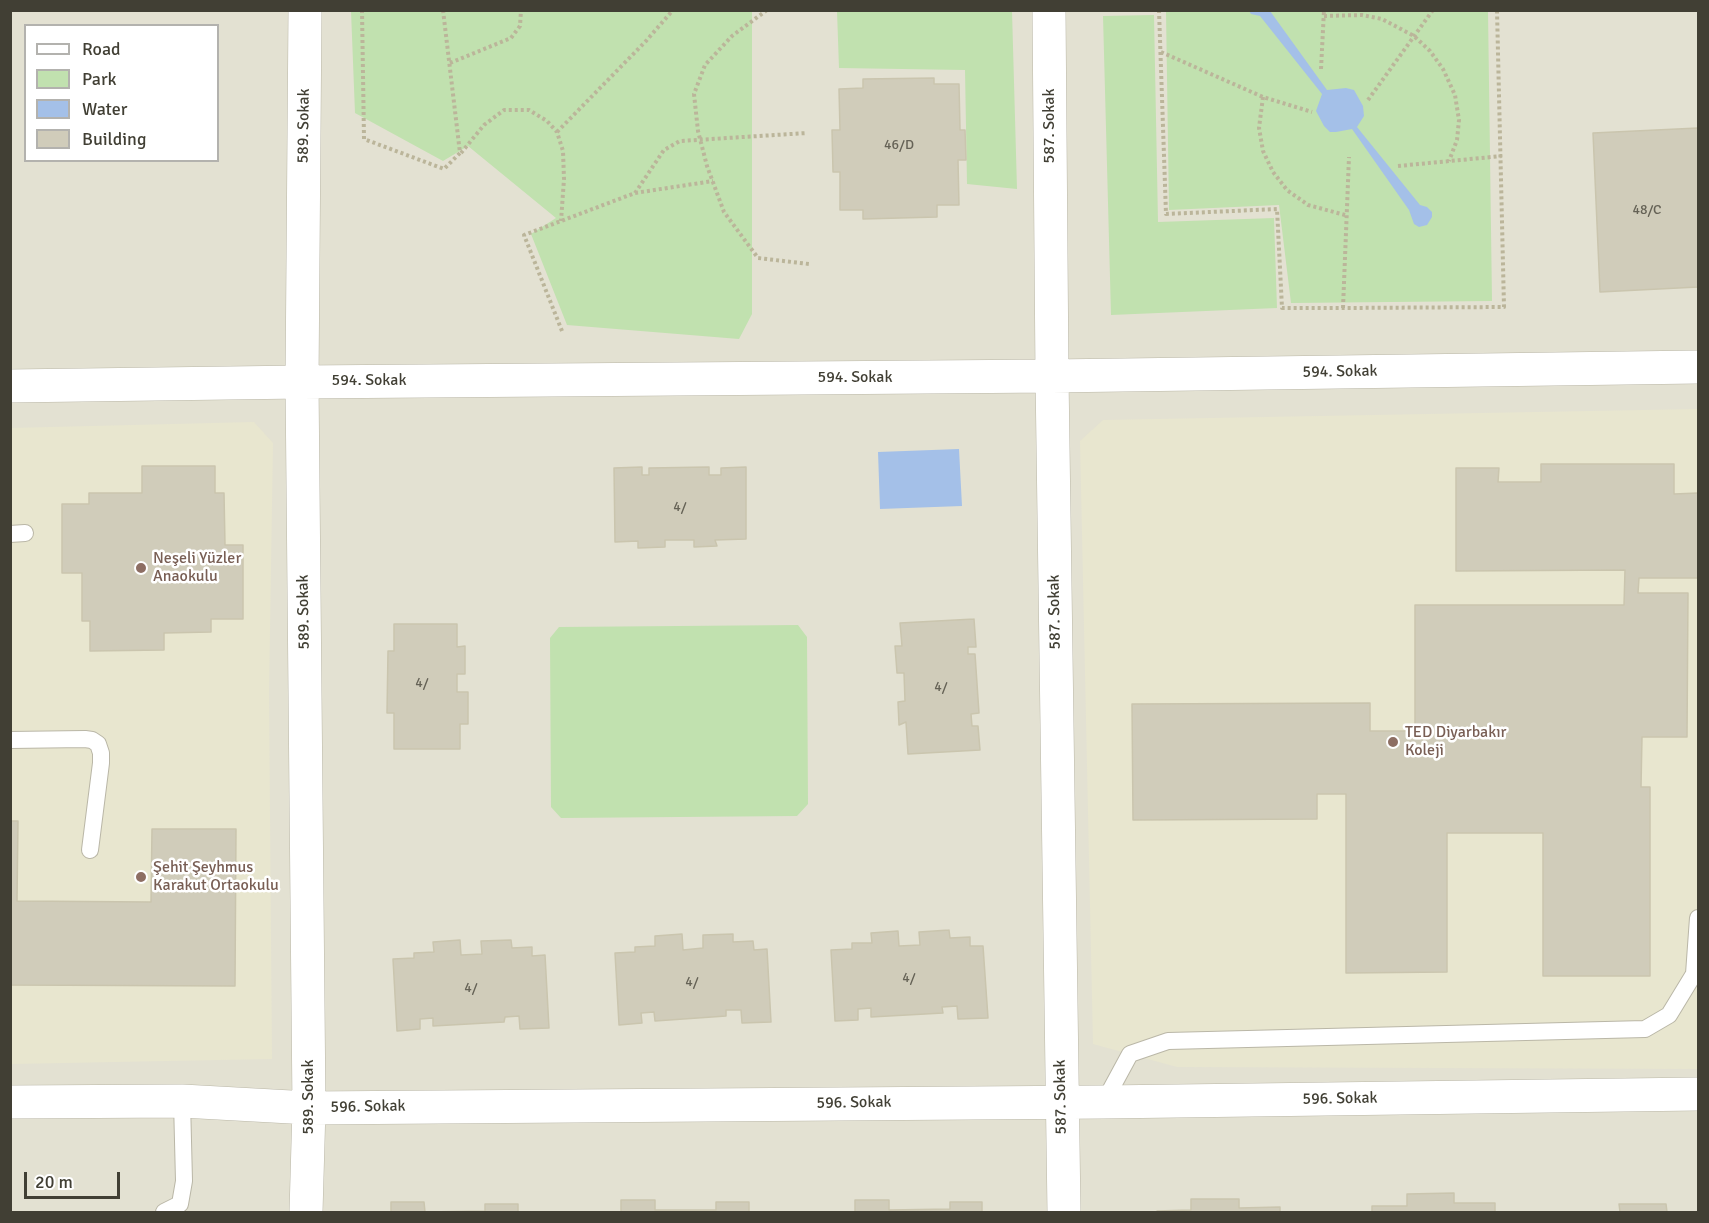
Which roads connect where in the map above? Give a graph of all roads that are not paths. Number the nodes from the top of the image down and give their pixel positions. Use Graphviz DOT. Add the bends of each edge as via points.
graph roads {
  1 [pos="305,10"];
  2 [pos="1049,10"];
  3 [pos="1698,367"];
  4 [pos="1052,376"];
  5 [pos="302,382"];
  6 [pos="10,386"];
  7 [pos="10,740"];
  8 [pos="90,850"];
  9 [pos="1698,918"];
  10 [pos="1698,1094"];
  11 [pos="182,1101"];
  12 [pos="1061,1101"];
  13 [pos="10,1102"];
  14 [pos="1104,1102"];
  15 [pos="309,1108"];
  16 [pos="164,1212"];
  17 [pos="306,1212"];
  18 [pos="1064,1212"];
  1 -- 5 [label="street, 589. Sokak"];
  2 -- 4 [label="street, 587. Sokak"];
  3 -- 4 [label="street, 594. Sokak"];
  4 -- 5 [label="street, 594. Sokak"];
  4 -- 12 [label="street, 587. Sokak"];
  5 -- 6 [label="street, 594. Sokak"];
  5 -- 15 [label="street, 589. Sokak"];
  7 -- 8 [label="lane" via="85,739 98,744 101,763"];
  9 -- 14 [label="lane" via="1694,974 1669,1015 1645,1029 1168,1041 1130,1054"];
  10 -- 14 [label="street, 596. Sokak"];
  11 -- 13 [label="street, 596. Sokak"];
  11 -- 15 [label="street, 596. Sokak"];
  11 -- 16 [label="lane" via="184,1181 180,1204"];
  12 -- 14 [label="street, 596. Sokak"];
  12 -- 15 [label="street, 596. Sokak"];
  12 -- 18 [label="street, 587. Sokak"];
  15 -- 17 [label="street, 589. Sokak"];
}
